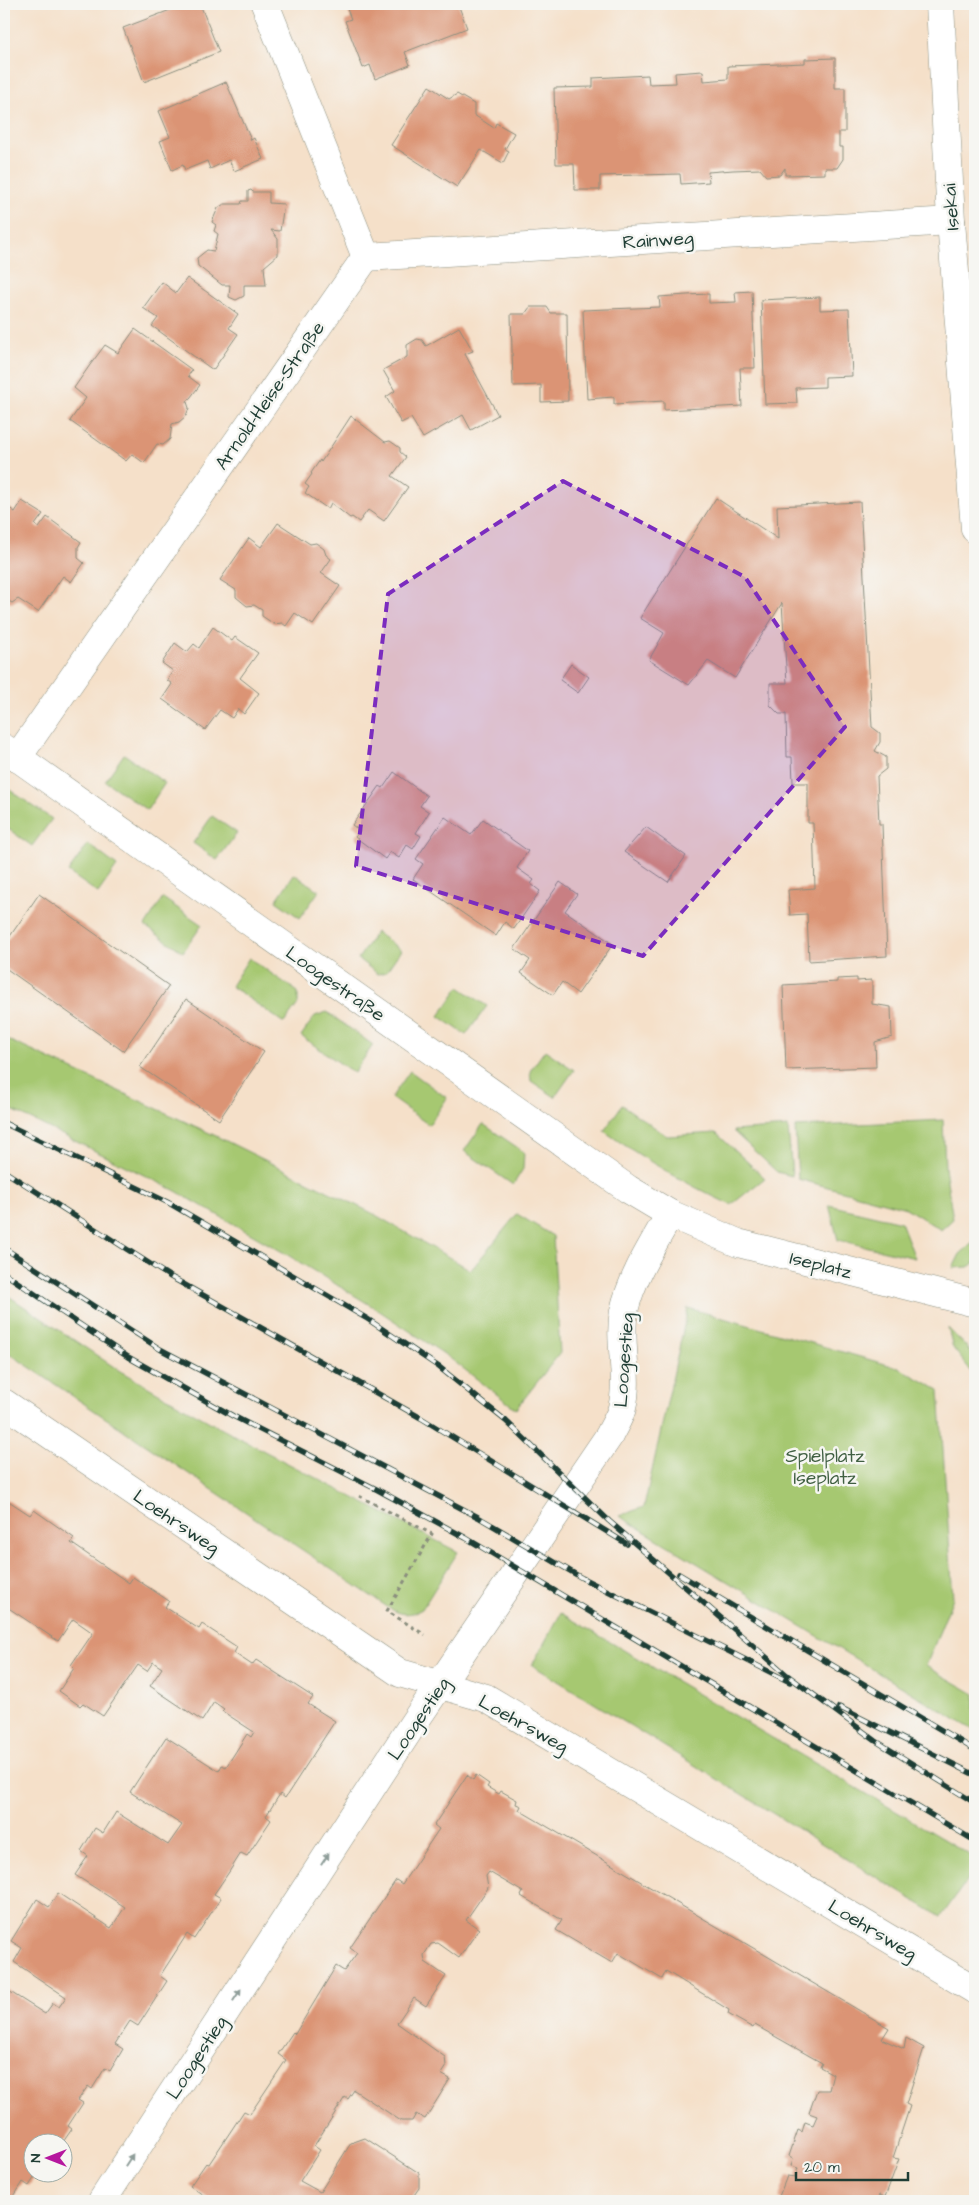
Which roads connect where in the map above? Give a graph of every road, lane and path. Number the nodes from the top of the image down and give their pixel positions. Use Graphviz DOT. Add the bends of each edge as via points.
graph roads {
  1 [pos="265,4"];
  2 [pos="940,4"];
  3 [pos="951,221"];
  4 [pos="366,257"];
  5 [pos="975,529"];
  6 [pos="11,753"];
  7 [pos="670,1214"];
  8 [pos="975,1303"];
  9 [pos="4,1403"];
  10 [pos="359,1496"];
  11 [pos="425,1635"];
  12 [pos="440,1685"];
  13 [pos="975,1990"];
  14 [pos="102,2201"];
  1 -- 4 [label="street"];
  2 -- 3 [label="street, Isekai"];
  3 -- 4 [label="street, Rainweg"];
  3 -- 5 [label="street, Isekai"];
  4 -- 6 [label="street, Arnold-Heise-Straße"];
  6 -- 7 [label="street, Loogestraße" via="620,1183"];
  7 -- 8 [label="street, Iseplatz" via="738,1243"];
  7 -- 12 [label="street, Loogestieg" via="632,1285 624,1312 622,1407 609,1436"];
  9 -- 12 [label="street, Loehrsweg" via="400,1673"];
  10 -- 11 [label="path" via="432,1534 387,1611"];
  12 -- 13 [label="street, Loehrsweg" via="486,1698"];
  14 -- 12 [label="street, Loogestieg, one-way"];
}
